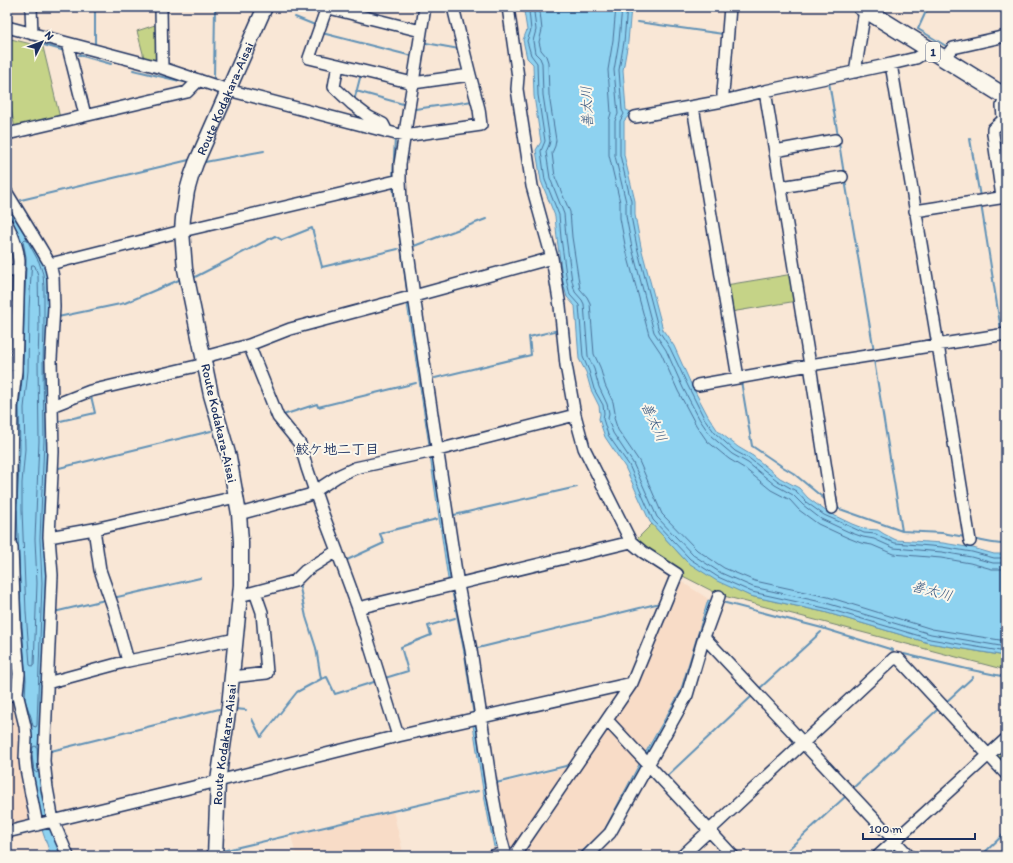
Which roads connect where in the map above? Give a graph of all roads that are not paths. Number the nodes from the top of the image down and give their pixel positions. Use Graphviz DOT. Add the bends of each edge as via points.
graph roads {
  1 [pos="31,7"];
  2 [pos="161,7"];
  3 [pos="265,7"];
  4 [pos="326,7"];
  5 [pos="425,7"];
  6 [pos="453,7"];
  7 [pos="508,7"];
  8 [pos="730,7"];
  9 [pos="864,8"];
  10 [pos="7,27"];
  11 [pos="421,31"];
  12 [pos="32,34"];
  13 [pos="1006,36"];
  14 [pos="67,43"];
  15 [pos="929,50"];
  16 [pos="944,59"];
  17 [pos="891,64"];
  18 [pos="338,65"];
  19 [pos="162,68"];
  20 [pos="855,72"];
  21 [pos="470,75"];
  22 [pos="199,80"];
  23 [pos="413,83"];
  24 [pos="228,90"];
  25 [pos="765,91"];
  26 [pos="1006,97"];
  27 [pos="723,102"];
  28 [pos="694,107"];
  29 [pos="85,115"];
  30 [pos="635,117"];
  31 [pos="388,132"];
  32 [pos="7,134"];
  33 [pos="404,136"];
  34 [pos="835,140"];
  35 [pos="775,151"];
  36 [pos="842,177"];
  37 [pos="400,180"];
  38 [pos="780,187"];
  39 [pos="7,194"];
  40 [pos="1004,197"];
  41 [pos="915,211"];
  42 [pos="7,224"];
  43 [pos="182,231"];
  44 [pos="552,258"];
  45 [pos="50,264"];
  46 [pos="18,270"];
  47 [pos="7,271"];
  48 [pos="414,296"];
  49 [pos="1006,334"];
  50 [pos="249,345"];
  51 [pos="938,345"];
  52 [pos="204,360"];
  53 [pos="810,365"];
  54 [pos="738,378"];
  55 [pos="698,384"];
  56 [pos="52,406"];
  57 [pos="9,407"];
  58 [pos="575,415"];
  59 [pos="438,450"];
  60 [pos="314,490"];
  61 [pos="236,497"];
  62 [pos="832,508"];
  63 [pos="239,514"];
  64 [pos="94,529"];
  65 [pos="49,537"];
  66 [pos="631,542"];
  67 [pos="970,542"];
  68 [pos="8,543"];
  69 [pos="338,551"];
  70 [pos="458,585"];
  71 [pos="255,592"];
  72 [pos="240,595"];
  73 [pos="720,596"];
  74 [pos="358,608"];
  75 [pos="704,637"];
  76 [pos="236,639"];
  77 [pos="899,647"];
  78 [pos="896,659"];
  79 [pos="128,661"];
  80 [pos="232,677"];
  81 [pos="47,683"];
  82 [pos="632,683"];
  83 [pos="12,694"];
  84 [pos="480,718"];
  85 [pos="607,720"];
  86 [pos="398,736"];
  87 [pos="1006,739"];
  88 [pos="802,743"];
  89 [pos="988,755"];
  90 [pos="645,762"];
  91 [pos="1006,774"];
  92 [pos="218,781"];
  93 [pos="52,821"];
  94 [pos="37,824"];
  95 [pos="709,830"];
  96 [pos="7,832"];
  97 [pos="895,841"];
  98 [pos="509,855"];
  99 [pos="68,856"];
  100 [pos="215,856"];
  101 [pos="492,856"];
  102 [pos="587,856"];
  103 [pos="682,856"];
  104 [pos="733,856"];
  105 [pos="878,856"];
  106 [pos="909,856"];
  1 -- 12 [label="street"];
  2 -- 19 [label="street"];
  3 -- 24 [label="main road, Route Kodakara-Aisai"];
  4 -- 11 [label="street"];
  4 -- 18 [label="street" via="309,58"];
  5 -- 11 [label="street"];
  6 -- 21 [label="street"];
  7 -- 44 [label="street" via="532,186"];
  8 -- 27 [label="street"];
  9 -- 15 [label="highway, 1"];
  9 -- 20 [label="street"];
  10 -- 12 [label="street"];
  11 -- 23 [label="street"];
  12 -- 14 [label="street"];
  13 -- 16 [label="street" via="953,48"];
  14 -- 19 [label="street"];
  14 -- 29 [label="street"];
  15 -- 16 [label="highway, 1"];
  15 -- 17 [label="street" via="916,58"];
  16 -- 26 [label="highway, 1"];
  17 -- 20 [label="street"];
  17 -- 41 [label="street"];
  18 -- 23 [label="street"];
  18 -- 31 [label="street" via="334,87 369,117 383,124"];
  19 -- 22 [label="street"];
  20 -- 25 [label="street"];
  21 -- 23 [label="street"];
  21 -- 33 [label="street" via="481,125"];
  22 -- 24 [label="street"];
  22 -- 29 [label="street" via="187,92"];
  23 -- 33 [label="street"];
  24 -- 31 [label="street"];
  24 -- 43 [label="main road, Route Kodakara-Aisai" via="191,177"];
  25 -- 27 [label="street"];
  25 -- 35 [label="street"];
  26 -- 40 [label="street" via="1002,106 1003,120 993,129"];
  27 -- 28 [label="street"];
  28 -- 30 [label="street"];
  28 -- 54 [label="street"];
  29 -- 32 [label="street"];
  31 -- 33 [label="street"];
  33 -- 37 [label="street"];
  34 -- 35 [label="street"];
  35 -- 38 [label="street"];
  36 -- 38 [label="street"];
  37 -- 43 [label="street"];
  37 -- 48 [label="street"];
  38 -- 53 [label="street"];
  39 -- 45 [label="street"];
  40 -- 41 [label="street"];
  41 -- 51 [label="street"];
  42 -- 46 [label="street" via="18,251"];
  43 -- 45 [label="street"];
  43 -- 52 [label="main road, Route Kodakara-Aisai" via="186,269"];
  44 -- 48 [label="street"];
  44 -- 58 [label="street"];
  45 -- 56 [label="street" via="54,307 50,359"];
  46 -- 47 [label="street"];
  46 -- 57 [label="street" via="16,371"];
  48 -- 50 [label="street" via="290,329"];
  48 -- 59 [label="street"];
  49 -- 51 [label="street"];
  50 -- 52 [label="street"];
  50 -- 60 [label="street" via="278,417 300,444"];
  51 -- 53 [label="street"];
  51 -- 67 [label="street"];
  52 -- 56 [label="street" via="90,391"];
  52 -- 61 [label="main road, Route Kodakara-Aisai" via="229,457"];
  53 -- 54 [label="street"];
  53 -- 62 [label="street"];
  54 -- 55 [label="street"];
  56 -- 65 [label="street" via="53,452"];
  57 -- 68 [label="street"];
  58 -- 59 [label="street"];
  58 -- 66 [label="street" via="584,448"];
  59 -- 60 [label="street" via="355,468"];
  59 -- 70 [label="street"];
  60 -- 63 [label="street" via="309,494"];
  60 -- 69 [label="street"];
  61 -- 63 [label="main road, Route Kodakara-Aisai"];
  61 -- 64 [label="street"];
  63 -- 72 [label="main road, Route Kodakara-Aisai"];
  64 -- 65 [label="street"];
  64 -- 79 [label="street" via="100,570"];
  65 -- 81 [label="street" via="52,575"];
  66 -- 70 [label="street"];
  66 -- 82 [label="street" via="677,574"];
  68 -- 83 [label="street" via="12,548 19,674"];
  69 -- 71 [label="street" via="305,571 295,581"];
  69 -- 74 [label="street"];
  70 -- 74 [label="street"];
  70 -- 84 [label="street" via="471,650"];
  71 -- 72 [label="street"];
  71 -- 80 [label="street" via="262,612 267,673"];
  72 -- 76 [label="main road, Route Kodakara-Aisai"];
  73 -- 75 [label="street"];
  74 -- 86 [label="street"];
  75 -- 88 [label="street"];
  75 -- 90 [label="street" via="687,695"];
  76 -- 79 [label="street"];
  76 -- 80 [label="main road, Route Kodakara-Aisai"];
  77 -- 78 [label="street"];
  78 -- 88 [label="street" via="894,658"];
  78 -- 89 [label="street" via="899,659"];
  79 -- 81 [label="street"];
  80 -- 92 [label="main road, Route Kodakara-Aisai"];
  81 -- 93 [label="street" via="44,761"];
  82 -- 84 [label="street"];
  82 -- 85 [label="street"];
  83 -- 94 [label="street" via="26,726 25,764"];
  84 -- 86 [label="street"];
  84 -- 98 [label="street" via="500,834"];
  85 -- 90 [label="street"];
  85 -- 98 [label="street"];
  86 -- 92 [label="street"];
  87 -- 89 [label="street"];
  88 -- 95 [label="street"];
  88 -- 97 [label="street"];
  89 -- 91 [label="street"];
  89 -- 97 [label="street"];
  90 -- 95 [label="street"];
  90 -- 102 [label="street" via="610,833"];
  92 -- 93 [label="street"];
  92 -- 100 [label="main road, Route Kodakara-Aisai"];
  93 -- 94 [label="street"];
  93 -- 99 [label="street"];
  94 -- 96 [label="street"];
  95 -- 103 [label="street"];
  95 -- 104 [label="street"];
  97 -- 105 [label="street"];
  97 -- 106 [label="street"];
  98 -- 101 [label="street"];
}
